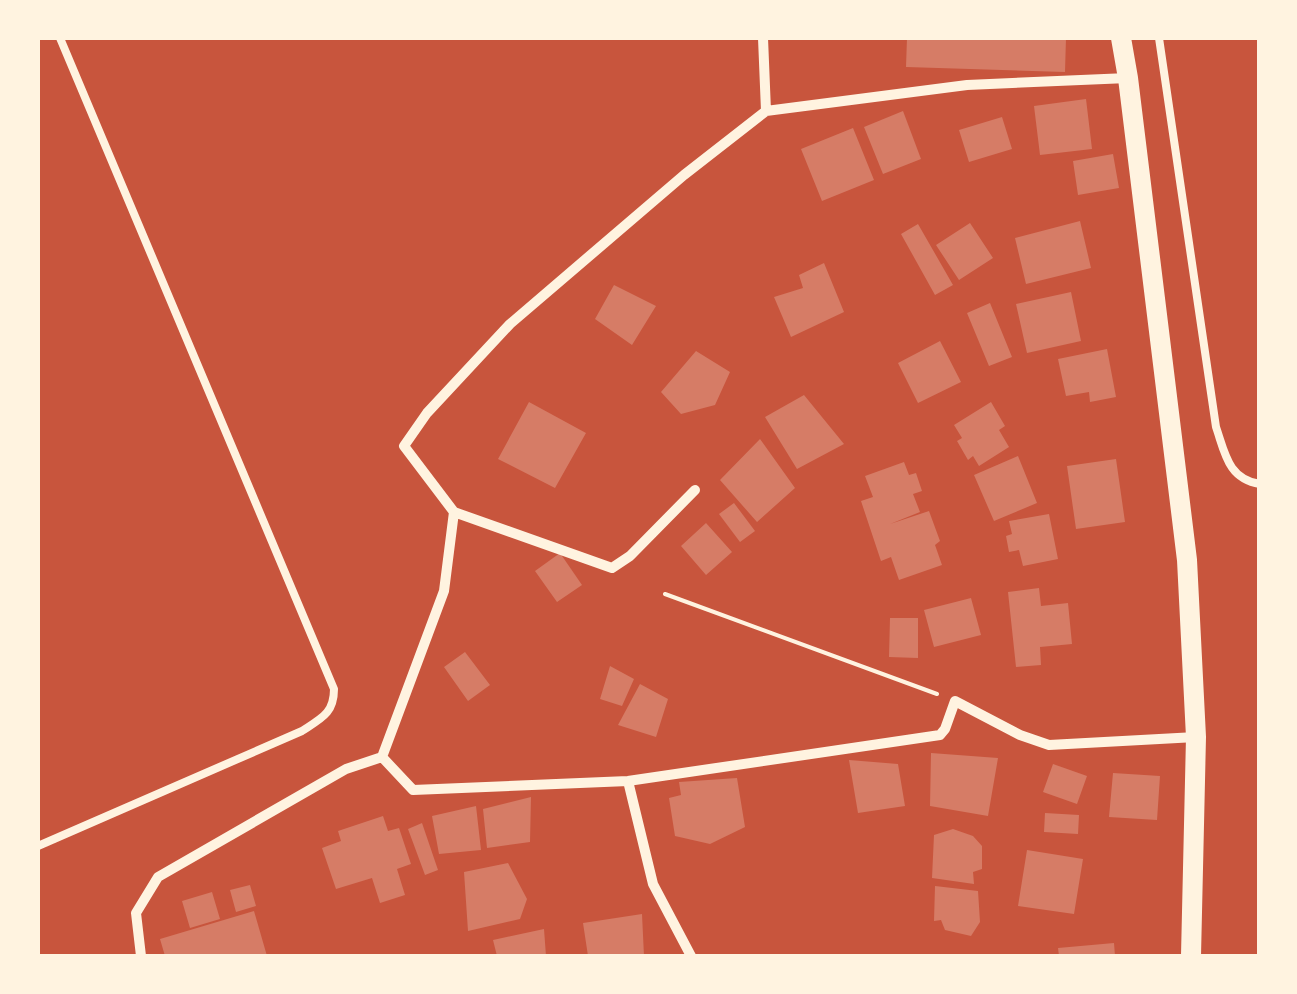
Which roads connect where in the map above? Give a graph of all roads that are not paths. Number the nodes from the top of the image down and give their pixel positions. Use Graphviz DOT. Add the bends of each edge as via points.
graph roads {
  1 [pos="60,38"];
  2 [pos="763,38"];
  3 [pos="1122,38"];
  4 [pos="1159,38"];
  5 [pos="1128,78"];
  6 [pos="766,111"];
  7 [pos="1260,484"];
  8 [pos="695,490"];
  9 [pos="454,512"];
  10 [pos="1196,737"];
  11 [pos="382,757"];
  12 [pos="628,780"];
  13 [pos="38,846"];
  14 [pos="141,956"];
  15 [pos="691,956"];
  16 [pos="1191,956"];
  1 -- 13 [label="lane" via="334,688 334,703 323,718 280,742"];
  2 -- 6 [label="street"];
  3 -- 5 [label="main road"];
  4 -- 7 [label="lane" via="1216,427 1230,468"];
  5 -- 6 [label="street" via="968,84"];
  5 -- 10 [label="main road" via="1187,560"];
  6 -- 9 [label="street" via="510,324 427,412 404,446"];
  8 -- 9 [label="street" via="612,568"];
  9 -- 11 [label="street" via="444,590"];
  10 -- 12 [label="street" via="1049,745 955,701 940,736"];
  10 -- 16 [label="main road"];
  11 -- 12 [label="street" via="413,790"];
  11 -- 14 [label="street" via="346,769 158,877 136,913"];
  12 -- 15 [label="street" via="653,884"];
}
